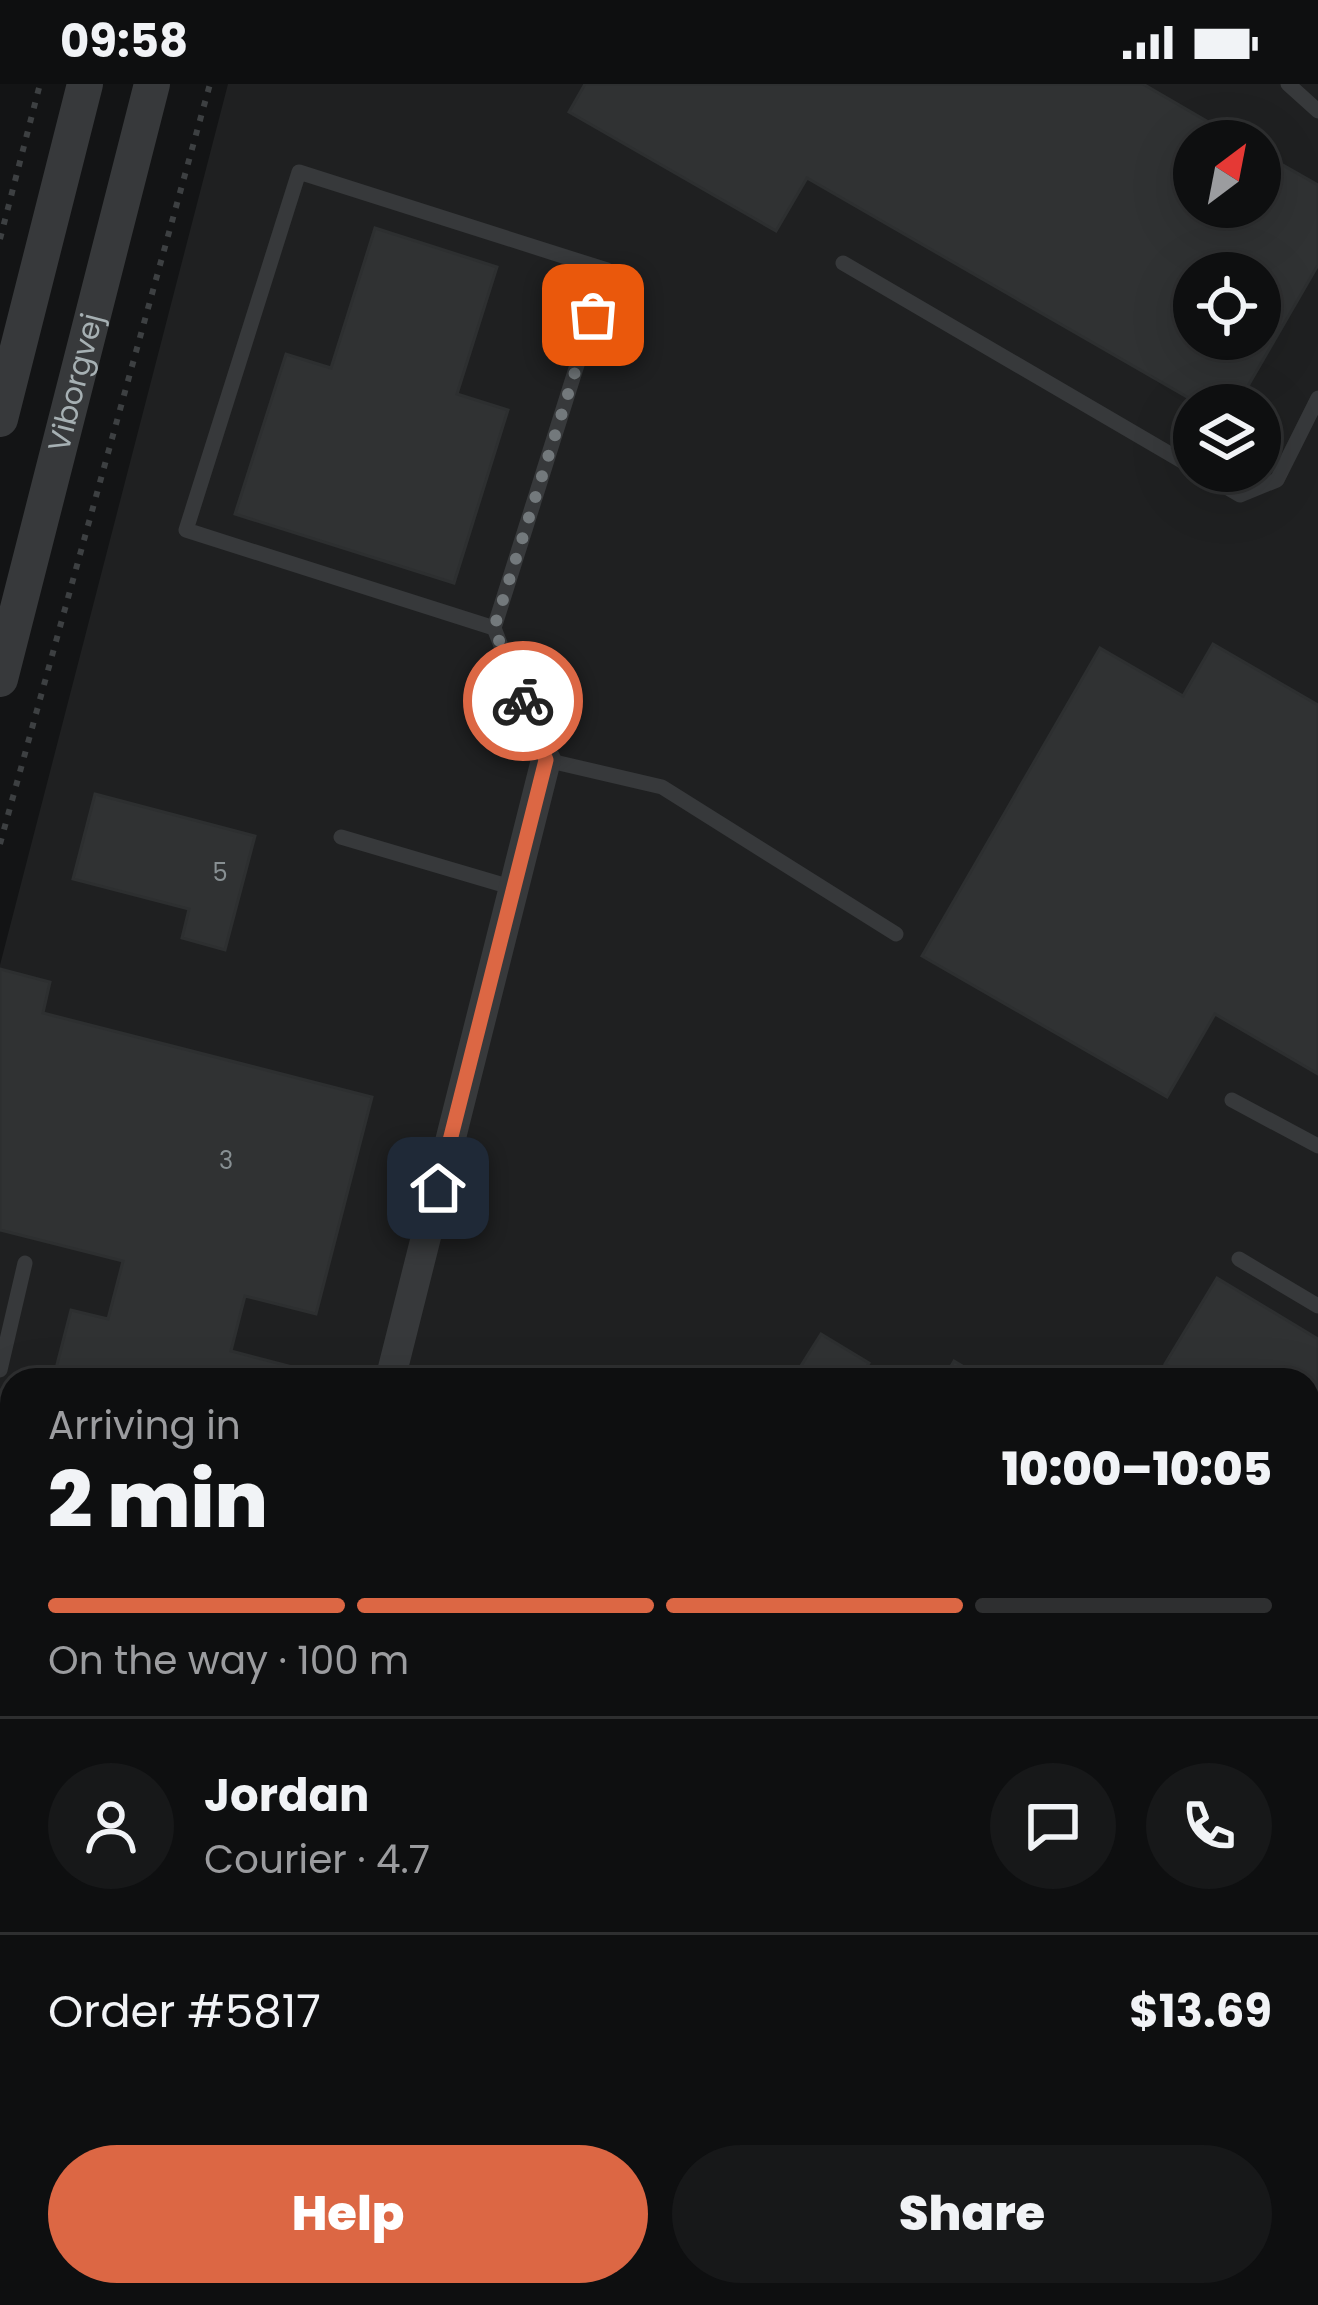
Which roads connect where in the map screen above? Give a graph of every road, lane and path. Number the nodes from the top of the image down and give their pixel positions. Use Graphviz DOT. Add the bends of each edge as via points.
graph roads {
  1 [pos="40,84"];
  2 [pos="85,84"];
  3 [pos="152,84"];
  4 [pos="210,84"];
  5 [pos="1288,84"];
  6 [pos="1318,111"];
  7 [pos="0,239"];
  8 [pos="842,263"];
  9 [pos="1318,398"];
  10 [pos="0,419"];
  11 [pos="1173,456"];
  12 [pos="1281,470"];
  13 [pos="494,628"];
  14 [pos="0,679"];
  15 [pos="546,760"];
  16 [pos="341,837"];
  17 [pos="0,844"];
  18 [pos="514,888"];
  19 [pos="896,934"];
  20 [pos="1232,1100"];
  21 [pos="1318,1146"];
  22 [pos="1239,1258"];
  23 [pos="25,1263"];
  24 [pos="1318,1306"];
  25 [pos="0,1368"];
  26 [pos="393,1368"];
  1 -- 7 [label="path"];
  2 -- 10 [label="street"];
  3 -- 14 [label="street, Viborgvej"];
  4 -- 17 [label="path"];
  5 -- 6 [label="lane"];
  8 -- 11 [label="lane"];
  9 -- 12 [label="lane"];
  13 -- 13 [label="lane" via="607,270 299,172 187,530"];
  13 -- 15 [label="lane"];
  15 -- 18 [label="street"];
  15 -- 19 [label="lane" via="662,787"];
  16 -- 18 [label="lane"];
  18 -- 26 [label="street"];
  20 -- 21 [label="lane"];
  22 -- 24 [label="lane"];
  23 -- 25 [label="lane"];
}
